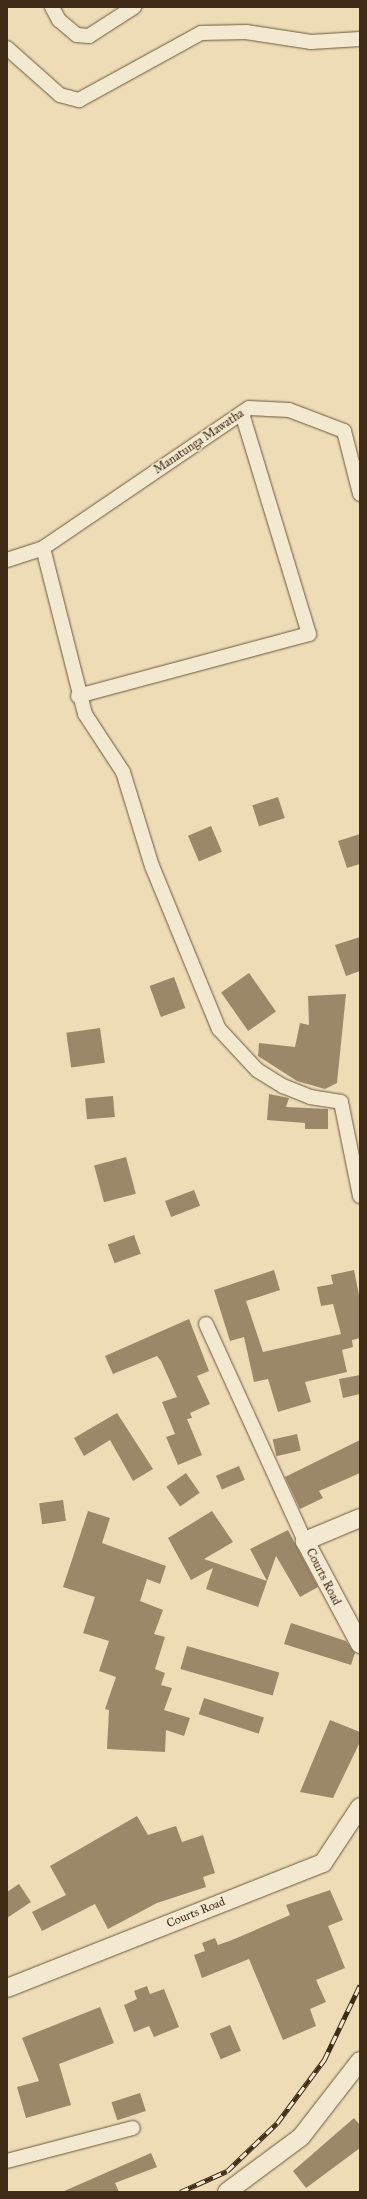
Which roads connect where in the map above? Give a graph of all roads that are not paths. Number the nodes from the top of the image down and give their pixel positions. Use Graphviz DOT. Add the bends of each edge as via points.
graph roads {
  1 [pos="52,7"];
  2 [pos="134,7"];
  3 [pos="360,39"];
  4 [pos="7,48"];
  5 [pos="12,62"];
  6 [pos="242,413"];
  7 [pos="360,494"];
  8 [pos="43,548"];
  9 [pos="7,560"];
  10 [pos="78,696"];
  11 [pos="360,1196"];
  12 [pos="206,1324"];
  13 [pos="360,1518"];
  14 [pos="305,1541"];
  15 [pos="360,1644"];
  16 [pos="360,1807"];
  17 [pos="7,1988"];
  18 [pos="360,2061"];
  19 [pos="133,2128"];
  20 [pos="7,2161"];
  21 [pos="227,2192"];
  1 -- 2 [label="street" via="59,20 77,35 90,36"];
  3 -- 5 [label="street" via="311,42 246,32 201,33 79,100 60,95"];
  4 -- 5 [label="street"];
  6 -- 7 [label="street, Manatunga Mawatha" via="249,408 289,410 344,431"];
  6 -- 8 [label="street, Manatunga Mawatha"];
  6 -- 10 [label="street" via="309,634"];
  8 -- 9 [label="street, Manatunga Mawatha"];
  8 -- 10 [label="street"];
  10 -- 11 [label="street" via="85,714 123,772 152,866 219,1029 257,1070 283,1086 310,1097 341,1102"];
  12 -- 14 [label="street"];
  13 -- 14 [label="street, Courts Road"];
  14 -- 15 [label="street, Courts Road"];
  16 -- 17 [label="street, Courts Road" via="323,1863"];
  18 -- 21 [label="street" via="301,2137"];
  19 -- 20 [label="street"];
}
